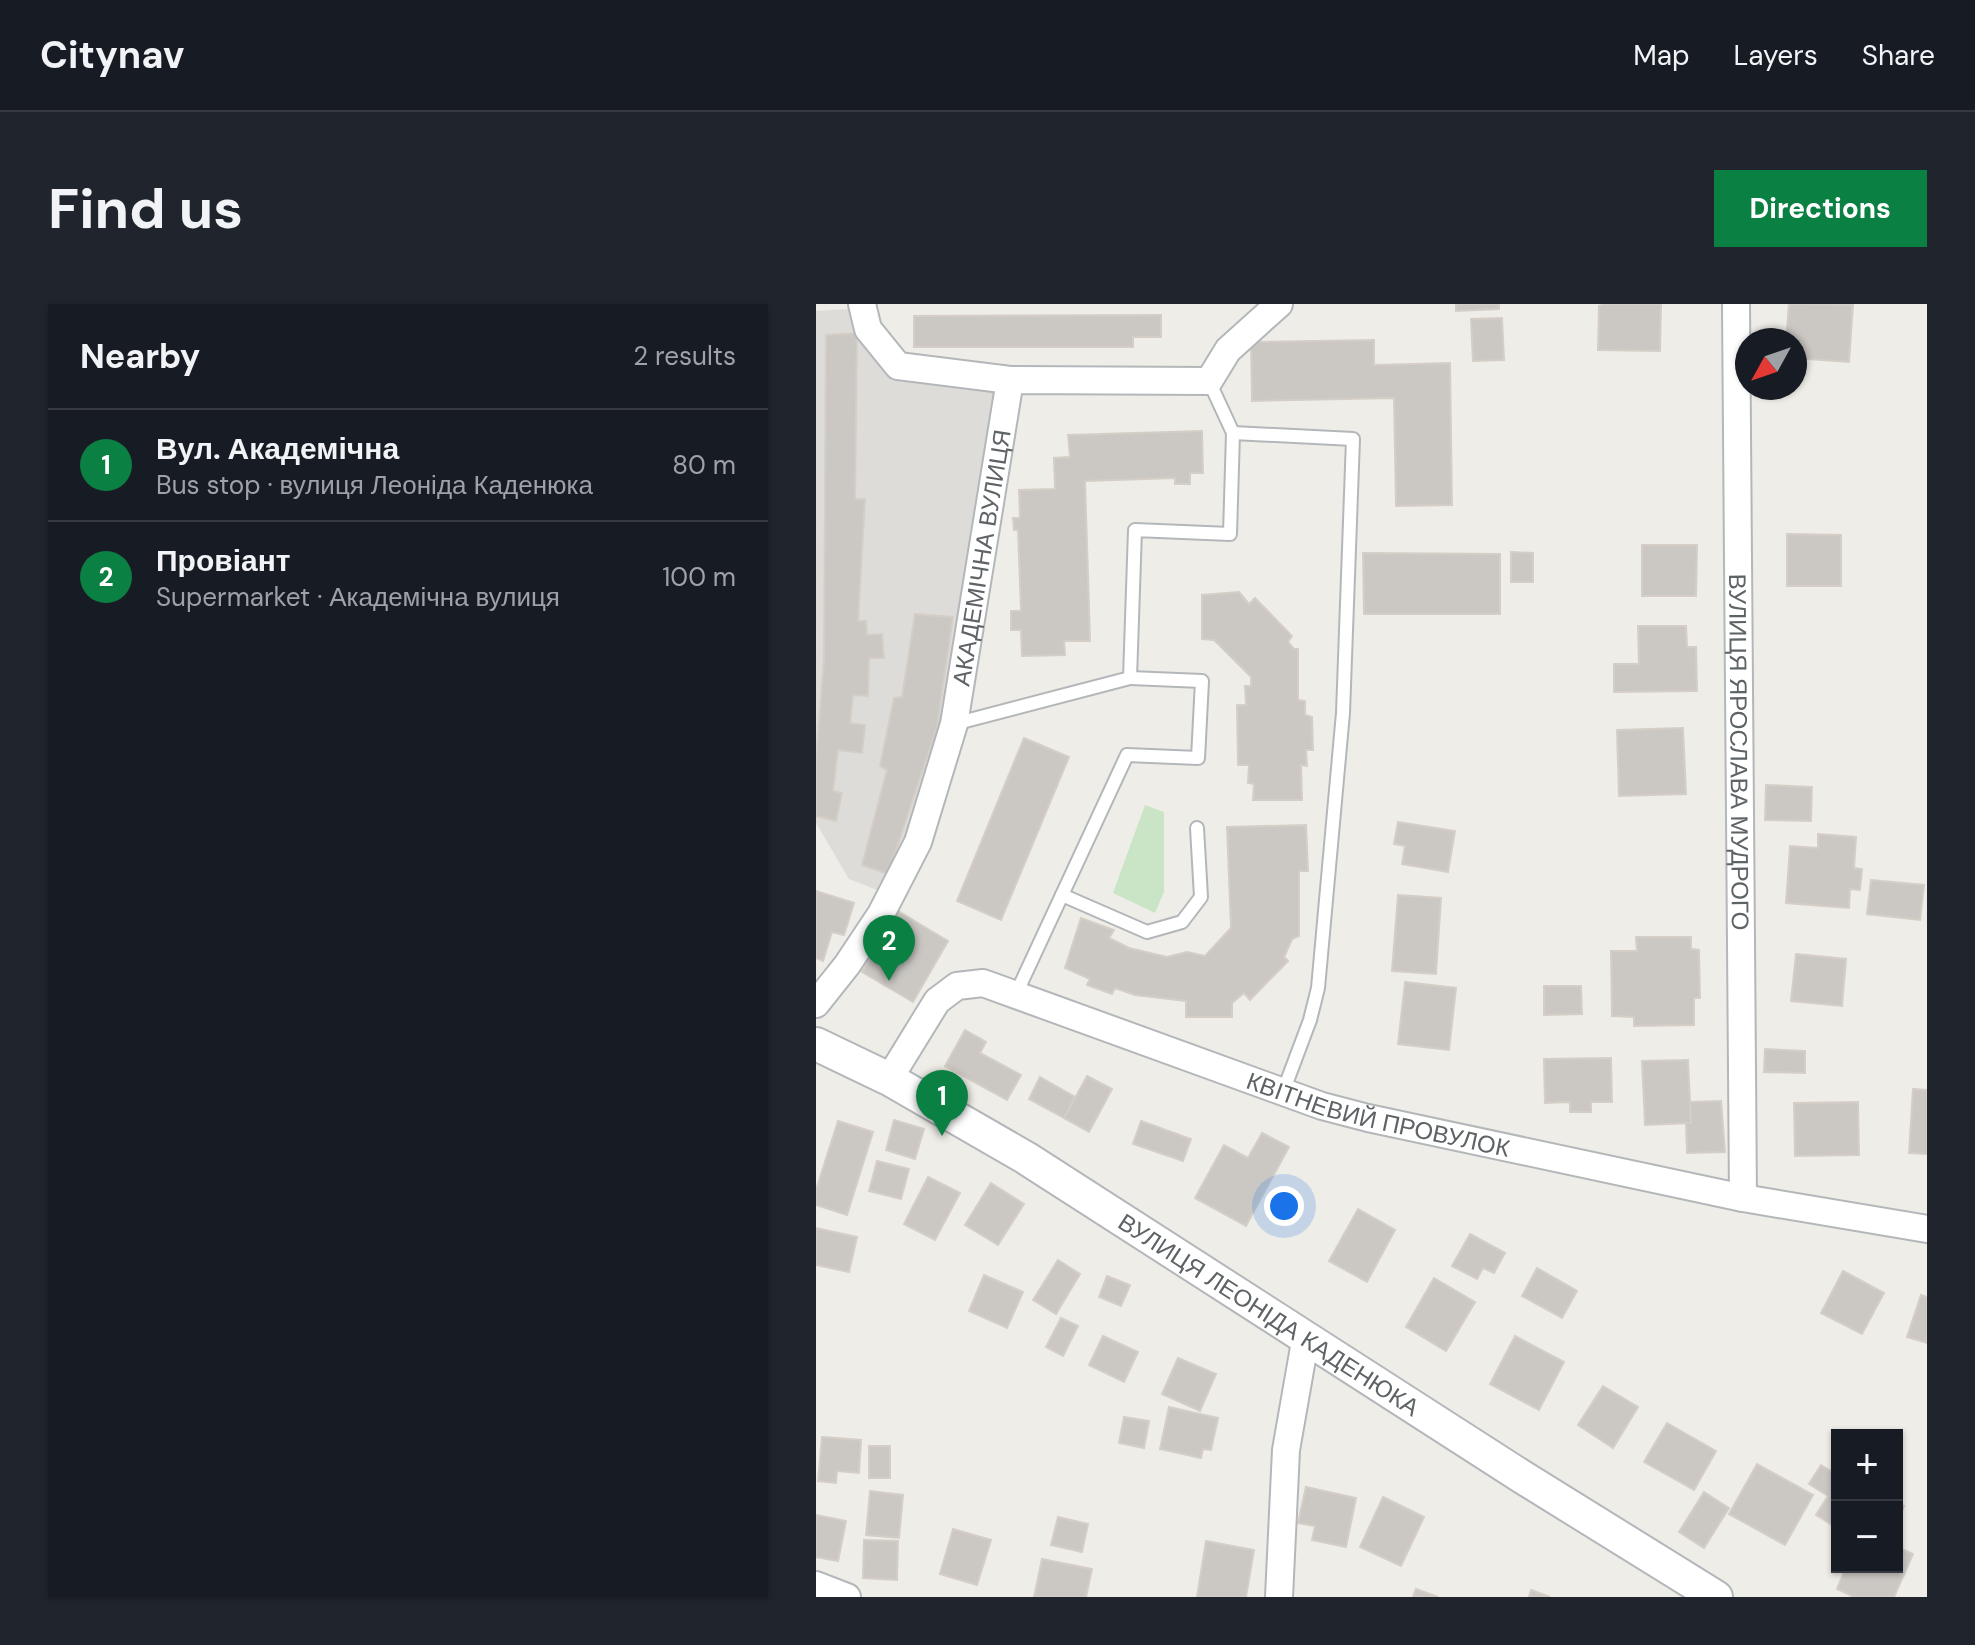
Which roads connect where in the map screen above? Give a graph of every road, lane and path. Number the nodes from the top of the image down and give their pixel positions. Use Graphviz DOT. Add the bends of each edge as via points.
graph roads {
  1 [pos="862,304"];
  2 [pos="1279,304"];
  3 [pos="1736,304"];
  4 [pos="1010,380"];
  5 [pos="1209,381"];
  6 [pos="1233,433"];
  7 [pos="1130,678"];
  8 [pos="954,724"];
  9 [pos="1197,828"];
  10 [pos="1062,895"];
  11 [pos="1016,994"];
  12 [pos="816,1004"];
  13 [pos="816,1044"];
  14 [pos="889,1079"];
  15 [pos="1283,1092"];
  16 [pos="1743,1198"];
  17 [pos="1927,1229"];
  18 [pos="1306,1336"];
  19 [pos="816,1585"];
  20 [pos="847,1597"];
  21 [pos="1279,1597"];
  22 [pos="1716,1597"];
  1 -- 4 [label="street" via="868,329 898,366"];
  2 -- 5 [label="street" via="1228,350"];
  3 -- 16 [label="street, ВУЛИЦЯ ЯРОСЛАВА МУДРОГО"];
  4 -- 5 [label="street"];
  4 -- 8 [label="street, АКАДЕМІЧНА ВУЛИЦЯ"];
  5 -- 6 [label="lane"];
  6 -- 7 [label="lane" via="1230,534 1135,530"];
  6 -- 15 [label="lane" via="1353,439 1343,713 1318,988"];
  7 -- 8 [label="lane"];
  7 -- 10 [label="lane" via="1202,681 1198,758 1127,755"];
  8 -- 12 [label="street, АКАДЕМІЧНА ВУЛИЦЯ" via="909,864 864,941"];
  9 -- 10 [label="lane" via="1201,897 1182,922 1147,932"];
  10 -- 11 [label="lane"];
  11 -- 14 [label="street, КВІТНЕВИЙ ПРОВУЛОК" via="983,983 946,992"];
  11 -- 15 [label="street, КВІТНЕВИЙ ПРОВУЛОК"];
  13 -- 14 [label="street, ВУЛИЦЯ ЛЕОНІДА КАДЕНЮКА"];
  14 -- 18 [label="street, ВУЛИЦЯ ЛЕОНІДА КАДЕНЮКА" via="1026,1158"];
  15 -- 16 [label="street, КВІТНЕВИЙ ПРОВУЛОК" via="1368,1118"];
  16 -- 17 [label="street, КВІТНЕВИЙ ПРОВУЛОК"];
  18 -- 21 [label="street" via="1286,1450"];
  18 -- 22 [label="street, ВУЛИЦЯ ЛЕОНІДА КАДЕНЮКА"];
  19 -- 20 [label="street"];
}
